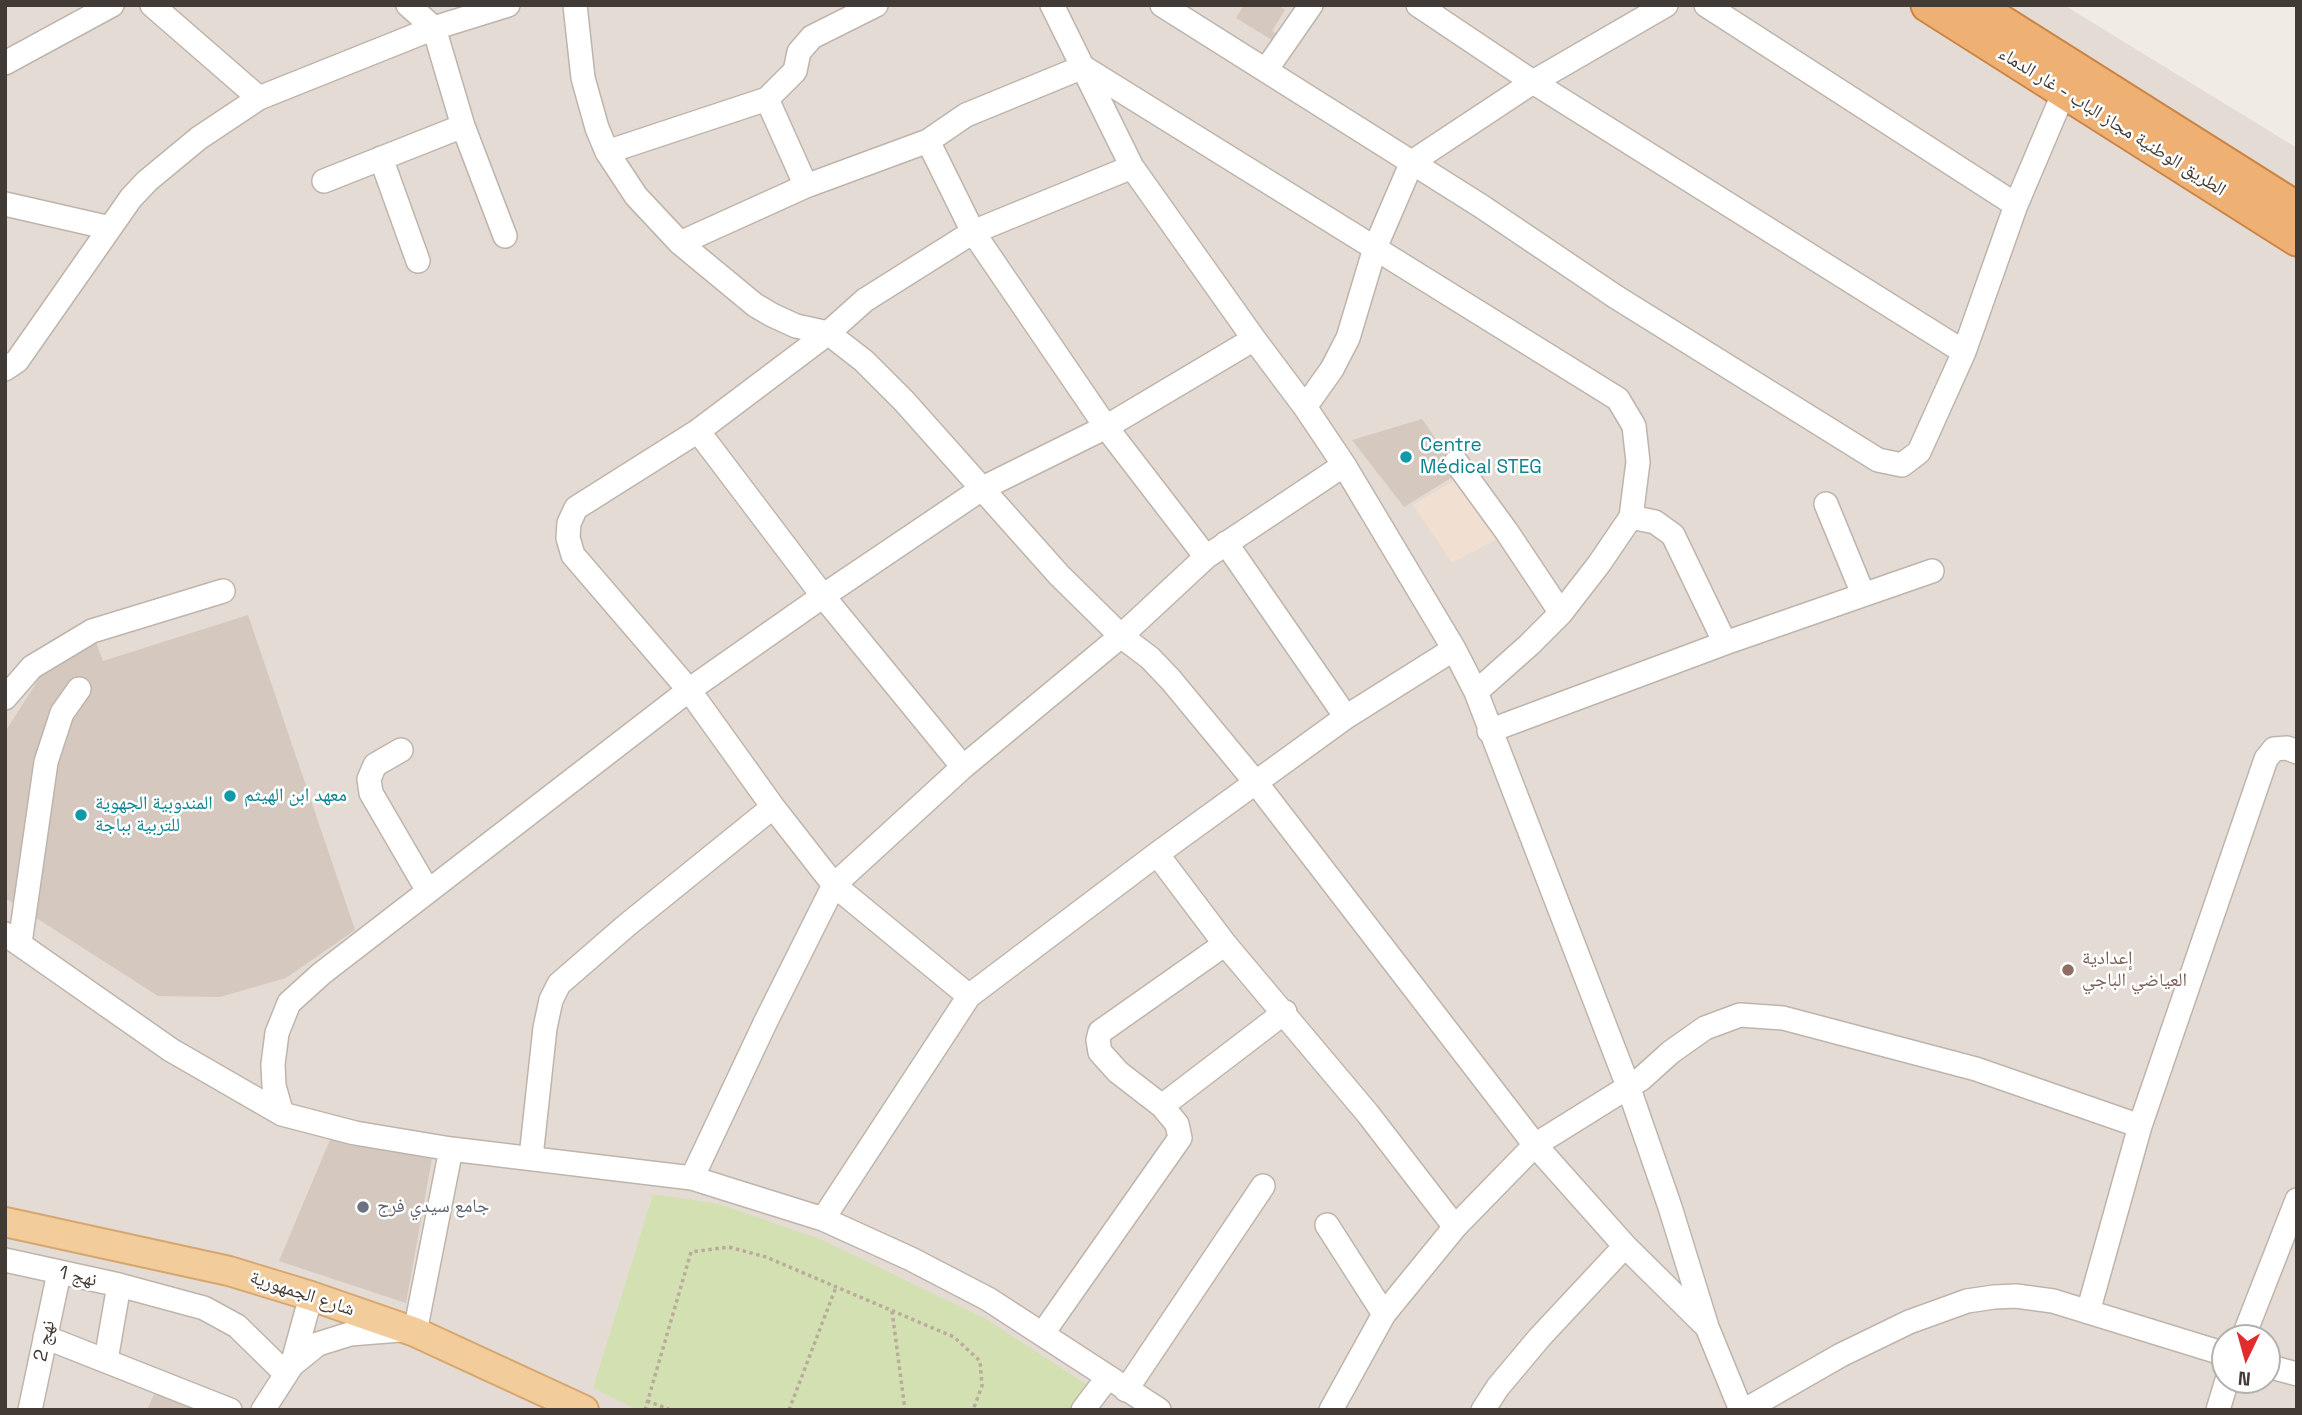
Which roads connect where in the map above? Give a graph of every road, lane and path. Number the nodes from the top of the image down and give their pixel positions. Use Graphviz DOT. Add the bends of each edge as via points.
graph roads {
  1 [pos="112,5"];
  2 [pos="152,5"];
  3 [pos="408,5"];
  4 [pos="508,5"];
  5 [pos="876,5"];
  6 [pos="1052,5"];
  7 [pos="1161,5"];
  8 [pos="1311,5"];
  9 [pos="1666,5"];
  10 [pos="1706,5"];
  11 [pos="1928,5"];
  12 [pos="1974,5"];
  13 [pos="1425,7"];
  14 [pos="582,9"];
  15 [pos="434,28"];
  16 [pos="5,63"];
  17 [pos="1083,67"];
  18 [pos="1266,70"];
  19 [pos="1533,82"];
  20 [pos="2064,92"];
  21 [pos="259,98"];
  22 [pos="767,99"];
  23 [pos="463,126"];
  24 [pos="928,141"];
  25 [pos="607,152"];
  26 [pos="381,158"];
  27 [pos="1412,162"];
  28 [pos="1132,167"];
  29 [pos="324,181"];
  30 [pos="806,186"];
  31 [pos="5,204"];
  32 [pos="2016,205"];
  33 [pos="2297,209"];
  34 [pos="110,228"];
  35 [pos="973,232"];
  36 [pos="505,236"];
  37 [pos="2297,239"];
  38 [pos="680,243"];
  39 [pos="1375,248"];
  40 [pos="418,261"];
  41 [pos="828,333"];
  42 [pos="1254,339"];
  43 [pos="1964,352"];
  44 [pos="5,369"];
  45 [pos="1305,407"];
  46 [pos="1107,427"];
  47 [pos="698,431"];
  48 [pos="1456,462"];
  49 [pos="1344,465"];
  50 [pos="983,488"];
  51 [pos="1826,504"];
  52 [pos="1631,517"];
  53 [pos="1226,543"];
  54 [pos="1206,557"];
  55 [pos="1931,571"];
  56 [pos="223,591"];
  57 [pos="1863,594"];
  58 [pos="822,596"];
  59 [pos="1561,613"];
  60 [pos="1121,636"];
  61 [pos="1726,643"];
  62 [pos="1454,649"];
  63 [pos="79,689"];
  64 [pos="689,690"];
  65 [pos="1476,692"];
  66 [pos="5,698"];
  67 [pos="1346,717"];
  68 [pos="1489,731"];
  69 [pos="401,750"];
  70 [pos="2297,752"];
  71 [pos="963,766"];
  72 [pos="1256,783"];
  73 [pos="773,807"];
  74 [pos="1157,855"];
  75 [pos="834,885"];
  76 [pos="428,891"];
  77 [pos="13,939"];
  78 [pos="1226,944"];
  79 [pos="969,996"];
  80 [pos="1284,1012"];
  81 [pos="1628,1086"];
  82 [pos="1162,1107"];
  83 [pos="282,1114"];
  84 [pos="2140,1126"];
  85 [pos="1535,1145"];
  86 [pos="452,1149"];
  87 [pos="531,1157"];
  88 [pos="692,1178"];
  89 [pos="1263,1186"];
  90 [pos="2297,1200"];
  91 [pos="823,1219"];
  92 [pos="5,1222"];
  93 [pos="1327,1225"];
  94 [pos="1455,1227"];
  95 [pos="1625,1246"];
  96 [pos="5,1260"];
  97 [pos="59,1273"];
  98 [pos="119,1285"];
  99 [pos="836,1287"];
  100 [pos="312,1296"];
  101 [pos="892,1311"];
  102 [pos="2088,1312"];
  103 [pos="1384,1314"];
  104 [pos="2248,1324"];
  105 [pos="1707,1327"];
  106 [pos="411,1331"];
  107 [pos="1043,1333"];
  108 [pos="46,1337"];
  109 [pos="2211,1350"];
  110 [pos="106,1360"];
  111 [pos="289,1369"];
  112 [pos="1117,1384"];
  113 [pos="647,1401"];
  114 [pos="30,1410"];
  115 [pos="230,1410"];
  116 [pos="263,1410"];
  117 [pos="584,1410"];
  118 [pos="645,1410"];
  119 [pos="671,1410"];
  120 [pos="789,1410"];
  121 [pos="905,1410"];
  122 [pos="973,1410"];
  123 [pos="1083,1410"];
  124 [pos="1160,1410"];
  125 [pos="1331,1410"];
  126 [pos="1483,1410"];
  127 [pos="1743,1410"];
  1 -- 16 [label="street"];
  2 -- 21 [label="street"];
  3 -- 15 [label="street"];
  4 -- 15 [label="street"];
  5 -- 22 [label="street" via="812,37 799,52 795,71"];
  6 -- 17 [label="street"];
  7 -- 18 [label="street"];
  8 -- 18 [label="street"];
  9 -- 19 [label="street"];
  10 -- 32 [label="street"];
  11 -- 20 [label="highway, الطريق الوطنية مجاز الباب - غار الدماء"];
  12 -- 33 [label="highway, الطريق الوطنية مجاز الباب - غار الدماء"];
  13 -- 19 [label="street"];
  14 -- 25 [label="street" via="583,78"];
  15 -- 21 [label="street"];
  15 -- 23 [label="street"];
  17 -- 24 [label="street" via="965,115"];
  17 -- 28 [label="street"];
  17 -- 39 [label="street"];
  18 -- 27 [label="street"];
  19 -- 27 [label="street"];
  19 -- 43 [label="street"];
  20 -- 32 [label="street"];
  20 -- 37 [label="highway, الطريق الوطنية مجاز الباب - غار الدماء"];
  21 -- 34 [label="street" via="199,138 147,181"];
  22 -- 25 [label="street"];
  22 -- 30 [label="street"];
  23 -- 26 [label="street"];
  23 -- 36 [label="street"];
  24 -- 30 [label="street"];
  24 -- 35 [label="street"];
  25 -- 38 [label="street" via="636,196"];
  26 -- 29 [label="street"];
  26 -- 40 [label="street"];
  27 -- 39 [label="street"];
  27 -- 43 [label="street" via="1616,297 1878,460 1902,465 1919,452"];
  28 -- 35 [label="street"];
  28 -- 42 [label="street"];
  30 -- 38 [label="street"];
  31 -- 34 [label="street"];
  32 -- 43 [label="street"];
  34 -- 44 [label="street" via="17,361"];
  35 -- 41 [label="street" via="865,300"];
  35 -- 46 [label="street"];
  38 -- 41 [label="street" via="772,316"];
  39 -- 45 [label="street" via="1348,338"];
  39 -- 52 [label="street" via="1618,399 1634,426 1638,462"];
  41 -- 47 [label="street"];
  41 -- 50 [label="street" via="864,361"];
  42 -- 45 [label="street"];
  42 -- 46 [label="street"];
  45 -- 49 [label="street"];
  46 -- 50 [label="street"];
  46 -- 54 [label="street"];
  47 -- 58 [label="street"];
  47 -- 64 [label="street" via="576,508 568,538 573,555"];
  48 -- 59 [label="street"];
  49 -- 53 [label="street"];
  49 -- 62 [label="street"];
  50 -- 58 [label="street"];
  50 -- 60 [label="street" via="1059,575"];
  51 -- 57 [label="street"];
  52 -- 59 [label="street"];
  52 -- 61 [label="street" via="1655,522 1672,535"];
  53 -- 54 [label="street"];
  53 -- 67 [label="street"];
  54 -- 60 [label="street"];
  55 -- 57 [label="street"];
  56 -- 66 [label="street" via="92,631 32,667"];
  57 -- 61 [label="street"];
  58 -- 64 [label="street"];
  58 -- 71 [label="street"];
  59 -- 65 [label="street"];
  60 -- 71 [label="street"];
  60 -- 72 [label="street" via="1171,680"];
  61 -- 68 [label="street"];
  62 -- 65 [label="street"];
  62 -- 67 [label="street"];
  63 -- 77 [label="street" via="62,713 46,762"];
  64 -- 73 [label="street"];
  64 -- 76 [label="street"];
  65 -- 68 [label="street"];
  67 -- 72 [label="street"];
  68 -- 81 [label="street"];
  69 -- 76 [label="street" via="375,765 369,779 371,793"];
  70 -- 84 [label="street" via="2274,749 2266,759"];
  71 -- 75 [label="street"];
  72 -- 74 [label="street"];
  72 -- 85 [label="street"];
  73 -- 75 [label="street"];
  73 -- 87 [label="street" via="559,984 545,1028"];
  74 -- 78 [label="street"];
  74 -- 79 [label="street"];
  75 -- 79 [label="street"];
  75 -- 88 [label="street"];
  76 -- 83 [label="street" via="289,1003 277,1033 273,1064"];
  77 -- 83 [label="street" via="171,1050"];
  78 -- 80 [label="street"];
  78 -- 82 [label="street" via="1100,1032 1100,1052"];
  79 -- 91 [label="street"];
  80 -- 82 [label="street"];
  80 -- 94 [label="street"];
  81 -- 84 [label="street" via="1704,1028 1740,1015 1783,1018 1976,1069"];
  81 -- 85 [label="street"];
  81 -- 105 [label="street"];
  82 -- 107 [label="street" via="1177,1124 1177,1144"];
  83 -- 86 [label="street" via="355,1133"];
  84 -- 102 [label="street"];
  85 -- 94 [label="street"];
  85 -- 95 [label="street"];
  86 -- 87 [label="street"];
  86 -- 106 [label="street"];
  87 -- 88 [label="street"];
  88 -- 91 [label="street"];
  89 -- 112 [label="street"];
  90 -- 104 [label="street"];
  91 -- 107 [label="street" via="953,1280"];
  92 -- 100 [label="main road, شارع الجمهورية" via="229,1272"];
  93 -- 103 [label="street"];
  94 -- 103 [label="street"];
  95 -- 105 [label="street"];
  95 -- 126 [label="street" via="1540,1337"];
  96 -- 97 [label="street, نهج 1"];
  97 -- 98 [label="street, نهج 1"];
  97 -- 108 [label="street, نهج 2"];
  98 -- 110 [label="street, نهج 1"];
  98 -- 111 [label="street" via="204,1308 237,1326"];
  99 -- 101 [label="path"];
  99 -- 113 [label="path" via="766,1257 729,1247 691,1252"];
  99 -- 120 [label="path"];
  100 -- 106 [label="main road, شارع الجمهورية"];
  100 -- 111 [label="street"];
  101 -- 121 [label="path"];
  101 -- 122 [label="path" via="954,1337 980,1361 982,1386"];
  102 -- 109 [label="street"];
  102 -- 127 [label="street" via="2016,1296 1967,1301 1877,1337"];
  103 -- 125 [label="street"];
  105 -- 127 [label="street"];
  106 -- 111 [label="street" via="350,1334 318,1344"];
  106 -- 117 [label="main road, شارع الجمهورية"];
  107 -- 112 [label="street"];
  108 -- 110 [label="street"];
  108 -- 114 [label="street, نهج 2"];
  110 -- 115 [label="street"];
  111 -- 116 [label="street"];
  112 -- 123 [label="street"];
  112 -- 124 [label="street"];
  113 -- 118 [label="path"];
  113 -- 119 [label="path"];
}
